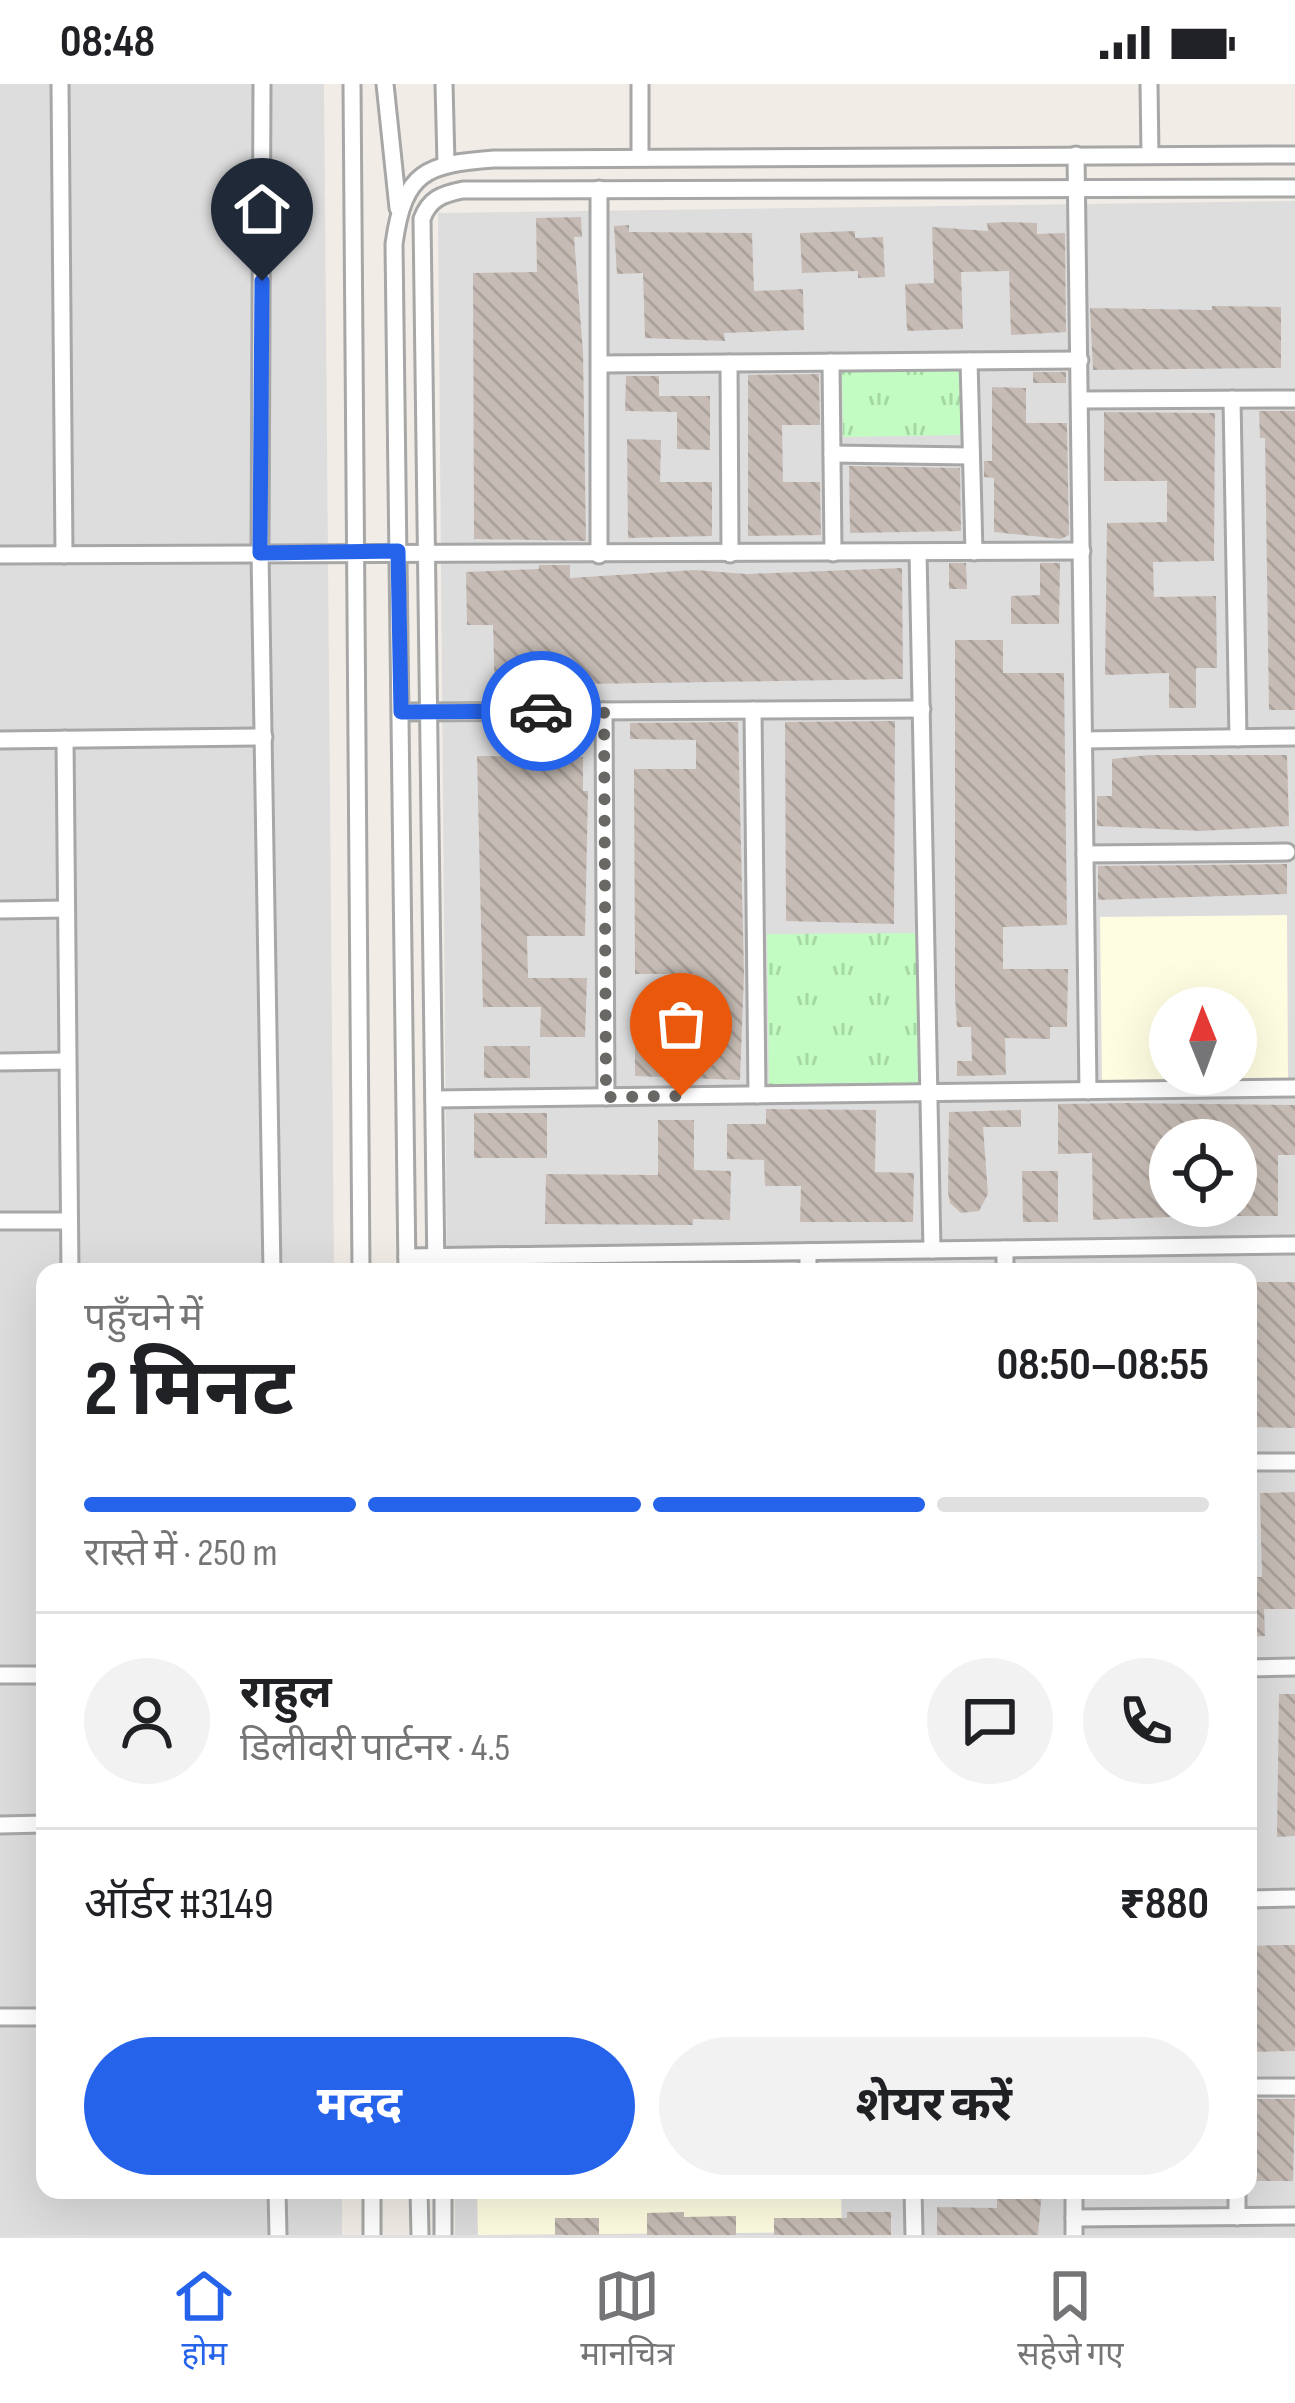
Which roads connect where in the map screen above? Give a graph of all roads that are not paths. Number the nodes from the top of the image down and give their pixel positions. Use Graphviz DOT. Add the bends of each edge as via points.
graph roads {
  1 [pos="60,84"];
  2 [pos="262,84"];
  3 [pos="352,84"];
  4 [pos="385,84"];
  5 [pos="444,84"];
  6 [pos="640,84"];
  7 [pos="1149,84"];
  8 [pos="1076,155"];
  9 [pos="1150,155"];
  10 [pos="1295,155"];
  11 [pos="640,157"];
  12 [pos="446,163"];
  13 [pos="1295,188"];
  14 [pos="599,189"];
  15 [pos="1078,192"];
  16 [pos="399,211"];
  17 [pos="1079,360"];
  18 [pos="831,362"];
  19 [pos="969,362"];
  20 [pos="729,363"];
  21 [pos="600,364"];
  22 [pos="1232,399"];
  23 [pos="1295,399"];
  24 [pos="1080,400"];
  25 [pos="832,454"];
  26 [pos="971,456"];
  27 [pos="398,551"];
  28 [pos="1082,551"];
  29 [pos="352,552"];
  30 [pos="918,552"];
  31 [pos="974,552"];
  32 [pos="260,553"];
  33 [pos="833,553"];
  34 [pos="730,554"];
  35 [pos="0,555"];
  36 [pos="64,555"];
  37 [pos="599,555"];
  38 [pos="429,556"];
  39 [pos="922,709"];
  40 [pos="753,710"];
  41 [pos="604,711"];
  42 [pos="401,712"];
  43 [pos="430,712"];
  44 [pos="264,737"];
  45 [pos="1295,737"];
  46 [pos="1238,738"];
  47 [pos="65,739"];
  48 [pos="0,740"];
  49 [pos="1084,740"];
  50 [pos="1287,852"];
  51 [pos="1085,854"];
  52 [pos="66,909"];
  53 [pos="0,910"];
  54 [pos="67,1061"];
  55 [pos="0,1062"];
  56 [pos="1295,1088"];
  57 [pos="1088,1091"];
  58 [pos="929,1093"];
  59 [pos="757,1095"];
  60 [pos="606,1097"];
  61 [pos="434,1100"];
  62 [pos="0,1221"];
  63 [pos="69,1221"];
  64 [pos="1295,1245"];
  65 [pos="1005,1249"];
  66 [pos="932,1250"];
  67 [pos="808,1252"];
  68 [pos="70,1263"];
  69 [pos="272,1263"];
  70 [pos="361,1263"];
  71 [pos="407,1263"];
  72 [pos="436,1263"];
  73 [pos="611,1263"];
  74 [pos="808,1263"];
  75 [pos="1005,1263"];
  76 [pos="1257,1462"];
  77 [pos="1295,1462"];
  78 [pos="1295,1667"];
  79 [pos="1257,1668"];
  80 [pos="0,1675"];
  81 [pos="36,1675"];
  82 [pos="36,1824"];
  83 [pos="0,1825"];
  84 [pos="1295,1898"];
  85 [pos="1257,1899"];
  86 [pos="0,2017"];
  87 [pos="36,2017"];
  88 [pos="1295,2086"];
  89 [pos="1257,2087"];
  90 [pos="277,2199"];
  91 [pos="372,2199"];
  92 [pos="419,2199"];
  93 [pos="443,2199"];
  94 [pos="914,2199"];
  95 [pos="1237,2199"];
  96 [pos="1295,2216"];
  97 [pos="1237,2217"];
  98 [pos="1074,2227"];
  99 [pos="278,2235"];
  100 [pos="372,2235"];
  101 [pos="420,2235"];
  102 [pos="443,2235"];
  103 [pos="914,2235"];
  1 -- 36 [label="street"];
  2 -- 32 [label="street"];
  3 -- 29 [label="street"];
  4 -- 16 [label="street"];
  5 -- 12 [label="street"];
  6 -- 11 [label="street"];
  7 -- 9 [label="street"];
  8 -- 9 [label="street"];
  8 -- 11 [label="street"];
  8 -- 15 [label="street"];
  9 -- 10 [label="street"];
  11 -- 12 [label="street"];
  12 -- 16 [label="street" via="420,176"];
  13 -- 15 [label="street"];
  14 -- 15 [label="street"];
  14 -- 21 [label="street"];
  14 -- 38 [label="street" via="463,190 438,196 423,213"];
  15 -- 17 [label="street"];
  16 -- 27 [label="street"];
  17 -- 19 [label="street"];
  17 -- 24 [label="street"];
  18 -- 19 [label="street"];
  18 -- 20 [label="street"];
  18 -- 25 [label="street"];
  19 -- 26 [label="street"];
  20 -- 21 [label="street"];
  20 -- 34 [label="street"];
  21 -- 37 [label="street"];
  22 -- 23 [label="street"];
  22 -- 24 [label="street"];
  22 -- 46 [label="street"];
  24 -- 28 [label="street"];
  25 -- 26 [label="street"];
  25 -- 33 [label="street"];
  26 -- 31 [label="street"];
  27 -- 29 [label="street"];
  27 -- 38 [label="street"];
  27 -- 42 [label="street"];
  28 -- 31 [label="street"];
  28 -- 49 [label="street"];
  29 -- 32 [label="street"];
  29 -- 70 [label="street"];
  30 -- 31 [label="street"];
  30 -- 33 [label="street"];
  30 -- 39 [label="street"];
  32 -- 36 [label="street"];
  32 -- 44 [label="street"];
  33 -- 34 [label="street"];
  34 -- 37 [label="street"];
  35 -- 36 [label="street"];
  37 -- 38 [label="street"];
  38 -- 43 [label="street"];
  39 -- 40 [label="street"];
  39 -- 58 [label="street"];
  40 -- 41 [label="street"];
  40 -- 59 [label="street"];
  41 -- 43 [label="street"];
  41 -- 60 [label="street"];
  42 -- 43 [label="street"];
  42 -- 71 [label="street"];
  43 -- 61 [label="street"];
  44 -- 47 [label="street"];
  44 -- 69 [label="street"];
  45 -- 46 [label="street"];
  46 -- 49 [label="street"];
  47 -- 48 [label="street"];
  47 -- 52 [label="street"];
  49 -- 51 [label="street"];
  50 -- 51 [label="street"];
  51 -- 57 [label="street"];
  52 -- 53 [label="street"];
  52 -- 54 [label="street"];
  54 -- 55 [label="street"];
  54 -- 63 [label="street"];
  56 -- 57 [label="street"];
  57 -- 58 [label="street"];
  58 -- 59 [label="street"];
  58 -- 66 [label="street"];
  59 -- 60 [label="street"];
  60 -- 61 [label="street"];
  61 -- 72 [label="street"];
  62 -- 63 [label="street"];
  63 -- 68 [label="street"];
  64 -- 65 [label="street"];
  65 -- 66 [label="street"];
  65 -- 75 [label="street"];
  66 -- 67 [label="street"];
  67 -- 73 [label="street"];
  67 -- 74 [label="street"];
  76 -- 77 [label="street"];
  78 -- 79 [label="street"];
  80 -- 81 [label="street"];
  82 -- 83 [label="street"];
  84 -- 85 [label="street"];
  86 -- 87 [label="street"];
  88 -- 89 [label="street"];
  90 -- 99 [label="street"];
  91 -- 100 [label="street"];
  92 -- 101 [label="street"];
  93 -- 102 [label="street"];
  94 -- 103 [label="street"];
  95 -- 97 [label="street"];
  96 -- 97 [label="street"];
  97 -- 98 [label="street"];
}
